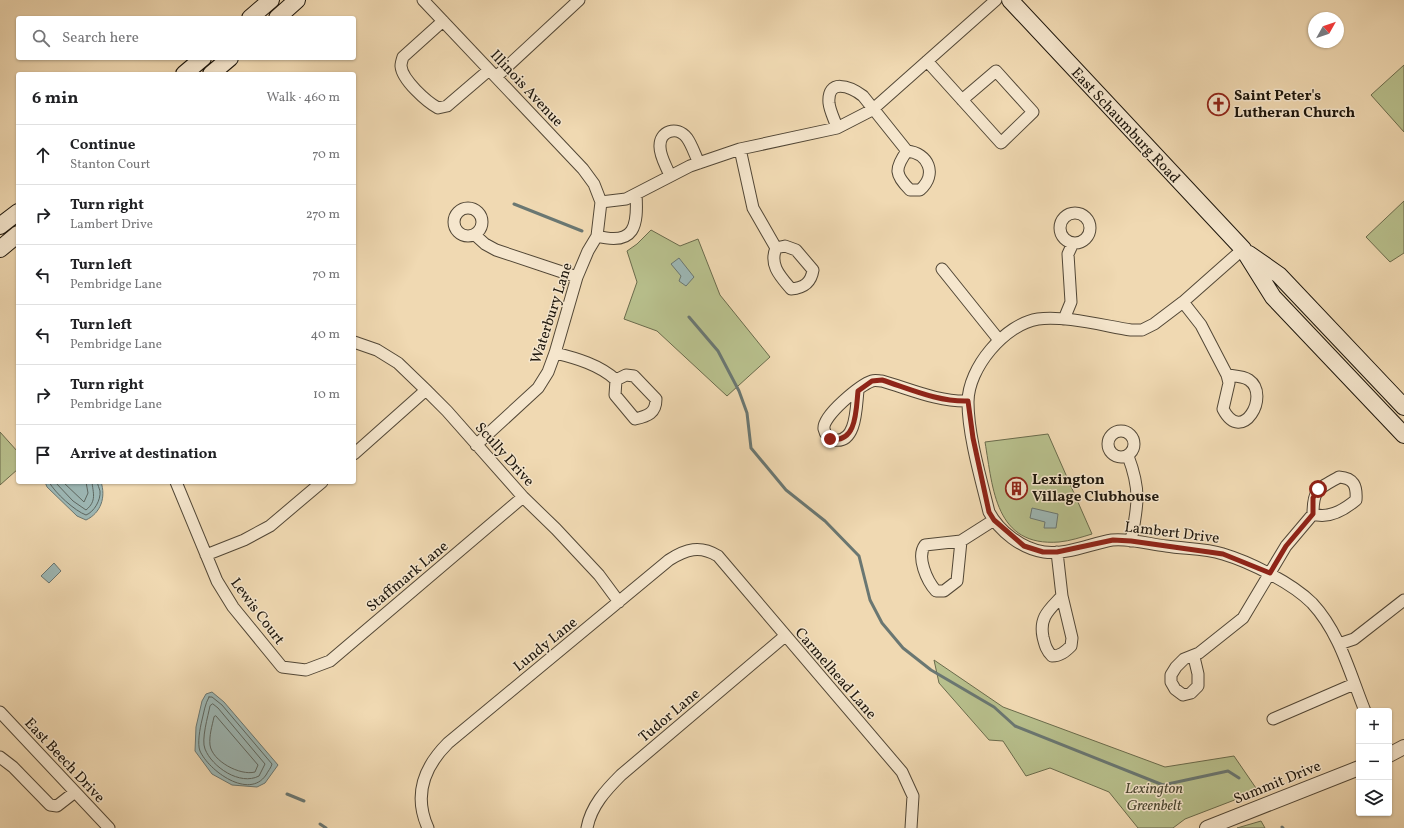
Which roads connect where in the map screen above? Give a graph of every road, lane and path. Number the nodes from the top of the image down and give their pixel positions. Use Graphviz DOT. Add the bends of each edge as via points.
graph roads {
  1 [pos="271,0"];
  2 [pos="297,0"];
  3 [pos="423,0"];
  4 [pos="579,0"];
  5 [pos="996,0"];
  6 [pos="1010,0"];
  7 [pos="252,16"];
  8 [pos="279,16"];
  9 [pos="443,21"];
  10 [pos="201,60"];
  11 [pos="228,60"];
  12 [pos="927,61"];
  13 [pos="186,72"];
  14 [pos="213,72"];
  15 [pos="493,73"];
  16 [pos="962,100"];
  17 [pos="872,110"];
  18 [pos="837,128"];
  19 [pos="740,149"];
  20 [pos="906,152"];
  21 [pos="699,163"];
  22 [pos="670,176"];
  23 [pos="636,194"];
  24 [pos="601,202"];
  25 [pos="16,214"];
  26 [pos="0,226"];
  27 [pos="475,235"];
  28 [pos="16,236"];
  29 [pos="597,236"];
  30 [pos="1072,243"];
  31 [pos="0,248"];
  32 [pos="776,248"];
  33 [pos="1243,250"];
  34 [pos="942,269"];
  35 [pos="577,277"];
  36 [pos="1183,302"];
  37 [pos="1064,319"];
  38 [pos="998,340"];
  39 [pos="356,343"];
  40 [pos="556,352"];
  41 [pos="1228,375"];
  42 [pos="616,380"];
  43 [pos="426,390"];
  44 [pos="858,391"];
  45 [pos="968,401"];
  46 [pos="1404,407"];
  47 [pos="1404,435"];
  48 [pos="476,445"];
  49 [pos="356,452"];
  50 [pos="1128,456"];
  51 [pos="177,484"];
  52 [pos="320,484"];
  53 [pos="523,497"];
  54 [pos="1313,514"];
  55 [pos="994,520"];
  56 [pos="961,541"];
  57 [pos="1131,541"];
  58 [pos="709,550"];
  59 [pos="1057,552"];
  60 [pos="206,555"];
  61 [pos="1270,573"];
  62 [pos="1062,596"];
  63 [pos="1404,600"];
  64 [pos="619,602"];
  65 [pos="785,636"];
  66 [pos="1339,644"];
  67 [pos="1194,657"];
  68 [pos="306,670"];
  69 [pos="1354,684"];
  70 [pos="1363,708"];
  71 [pos="0,712"];
  72 [pos="1273,719"];
  73 [pos="1404,747"];
  74 [pos="1392,753"];
  75 [pos="0,757"];
  76 [pos="1356,769"];
  77 [pos="75,792"];
  78 [pos="109,828"];
  79 [pos="428,828"];
  80 [pos="587,828"];
  81 [pos="911,828"];
  82 [pos="1207,828"];
  1 -- 7 [label="main road"];
  2 -- 8 [label="main road"];
  3 -- 9 [label="street, Illinois Avenue"];
  4 -- 15 [label="street"];
  5 -- 12 [label="street"];
  6 -- 33 [label="main road, East Schaumburg Road"];
  9 -- 15 [label="street, Illinois Avenue"];
  9 -- 15 [label="street" via="403,57 401,66 404,75 428,102 438,108 446,106"];
  10 -- 13 [label="main road"];
  11 -- 14 [label="main road"];
  12 -- 16 [label="street"];
  12 -- 17 [label="street"];
  15 -- 24 [label="street, Illinois Avenue" via="583,169 594,184"];
  16 -- 16 [label="street" via="1001,143 1033,112 996,71"];
  17 -- 18 [label="street"];
  17 -- 18 [label="street" via="853,89 839,86 829,96 829,105"];
  17 -- 20 [label="street"];
  18 -- 19 [label="street"];
  19 -- 21 [label="street"];
  19 -- 32 [label="street" via="753,208"];
  21 -- 22 [label="street"];
  21 -- 22 [label="street" via="680,132 667,132 661,140 660,150"];
  22 -- 23 [label="street"];
  23 -- 24 [label="street" via="626,199"];
  23 -- 29 [label="street" via="636,223 628,235 618,239"];
  24 -- 29 [label="street, Waterbury Lane"];
  25 -- 26 [label="main road"];
  27 -- 35 [label="street" via="496,250"];
  28 -- 31 [label="main road"];
  29 -- 35 [label="street, Waterbury Lane"];
  30 -- 37 [label="street" via="1068,254 1071,302"];
  33 -- 36 [label="street, Lambert Drive"];
  33 -- 46 [label="main road, East Schaumburg Road" via="1279,275"];
  33 -- 47 [label="main road, East Schaumburg Road" via="1273,297"];
  34 -- 38 [label="street"];
  35 -- 40 [label="street, Waterbury Lane"];
  36 -- 37 [label="street, Lambert Drive" via="1142,330"];
  36 -- 41 [label="street" via="1200,325"];
  37 -- 38 [label="street, Lambert Drive" via="1039,318 1025,322"];
  38 -- 45 [label="street, Lambert Drive" via="979,367"];
  39 -- 43 [label="street, Scully Drive" via="376,350 398,363"];
  40 -- 42 [label="street" via="578,358 608,372"];
  40 -- 48 [label="street, Waterbury Lane" via="538,388"];
  43 -- 48 [label="street, Scully Drive"];
  43 -- 49 [label="street"];
  44 -- 45 [label="street" via="872,381 882,380 953,402"];
  45 -- 55 [label="street, Lambert Drive" via="989,512"];
  48 -- 53 [label="street, Scully Drive"];
  50 -- 57 [label="street" via="1136,476 1138,496"];
  51 -- 60 [label="street, Lewis Court"];
  52 -- 60 [label="street" via="270,526 244,540"];
  53 -- 64 [label="street, Scully Drive" via="588,564"];
  53 -- 68 [label="street, Staffmark Lane" via="330,661"];
  54 -- 61 [label="street" via="1286,546"];
  55 -- 56 [label="street"];
  55 -- 59 [label="street, Lambert Drive" via="1024,546 1043,552"];
  56 -- 56 [label="street" via="930,543 922,548 921,559 930,585 936,591 944,591 957,581"];
  57 -- 59 [label="street, Lambert Drive" via="1113,540"];
  57 -- 61 [label="street, Lambert Drive" via="1223,554"];
  58 -- 64 [label="street, Lundy Lane" via="696,548 682,551"];
  58 -- 65 [label="street, Carmelhead Lane" via="718,556"];
  59 -- 62 [label="street"];
  60 -- 68 [label="street, Lewis Court" via="217,581 233,607 282,667"];
  61 -- 66 [label="street, Lambert Drive" via="1312,604 1326,621"];
  61 -- 67 [label="street" via="1243,618"];
  62 -- 62 [label="street" via="1042,621 1046,650 1052,656 1058,656 1071,646 1072,638"];
  63 -- 66 [label="street" via="1354,639"];
  64 -- 79 [label="street, Lundy Lane" via="448,743 429,767 421,788 422,808"];
  65 -- 80 [label="street, Tudor Lane" via="608,787 596,804"];
  65 -- 81 [label="street, Carmelhead Lane" via="902,772 913,796"];
  66 -- 69 [label="street, Lambert Drive"];
  69 -- 70 [label="street, Lambert Drive"];
  69 -- 72 [label="street"];
  71 -- 77 [label="street, East Beech Drive"];
  73 -- 74 [label="street"];
  75 -- 77 [label="street" via="50,805 57,806"];
  76 -- 82 [label="street, Summit Drive"];
  77 -- 78 [label="street, East Beech Drive"];
}
